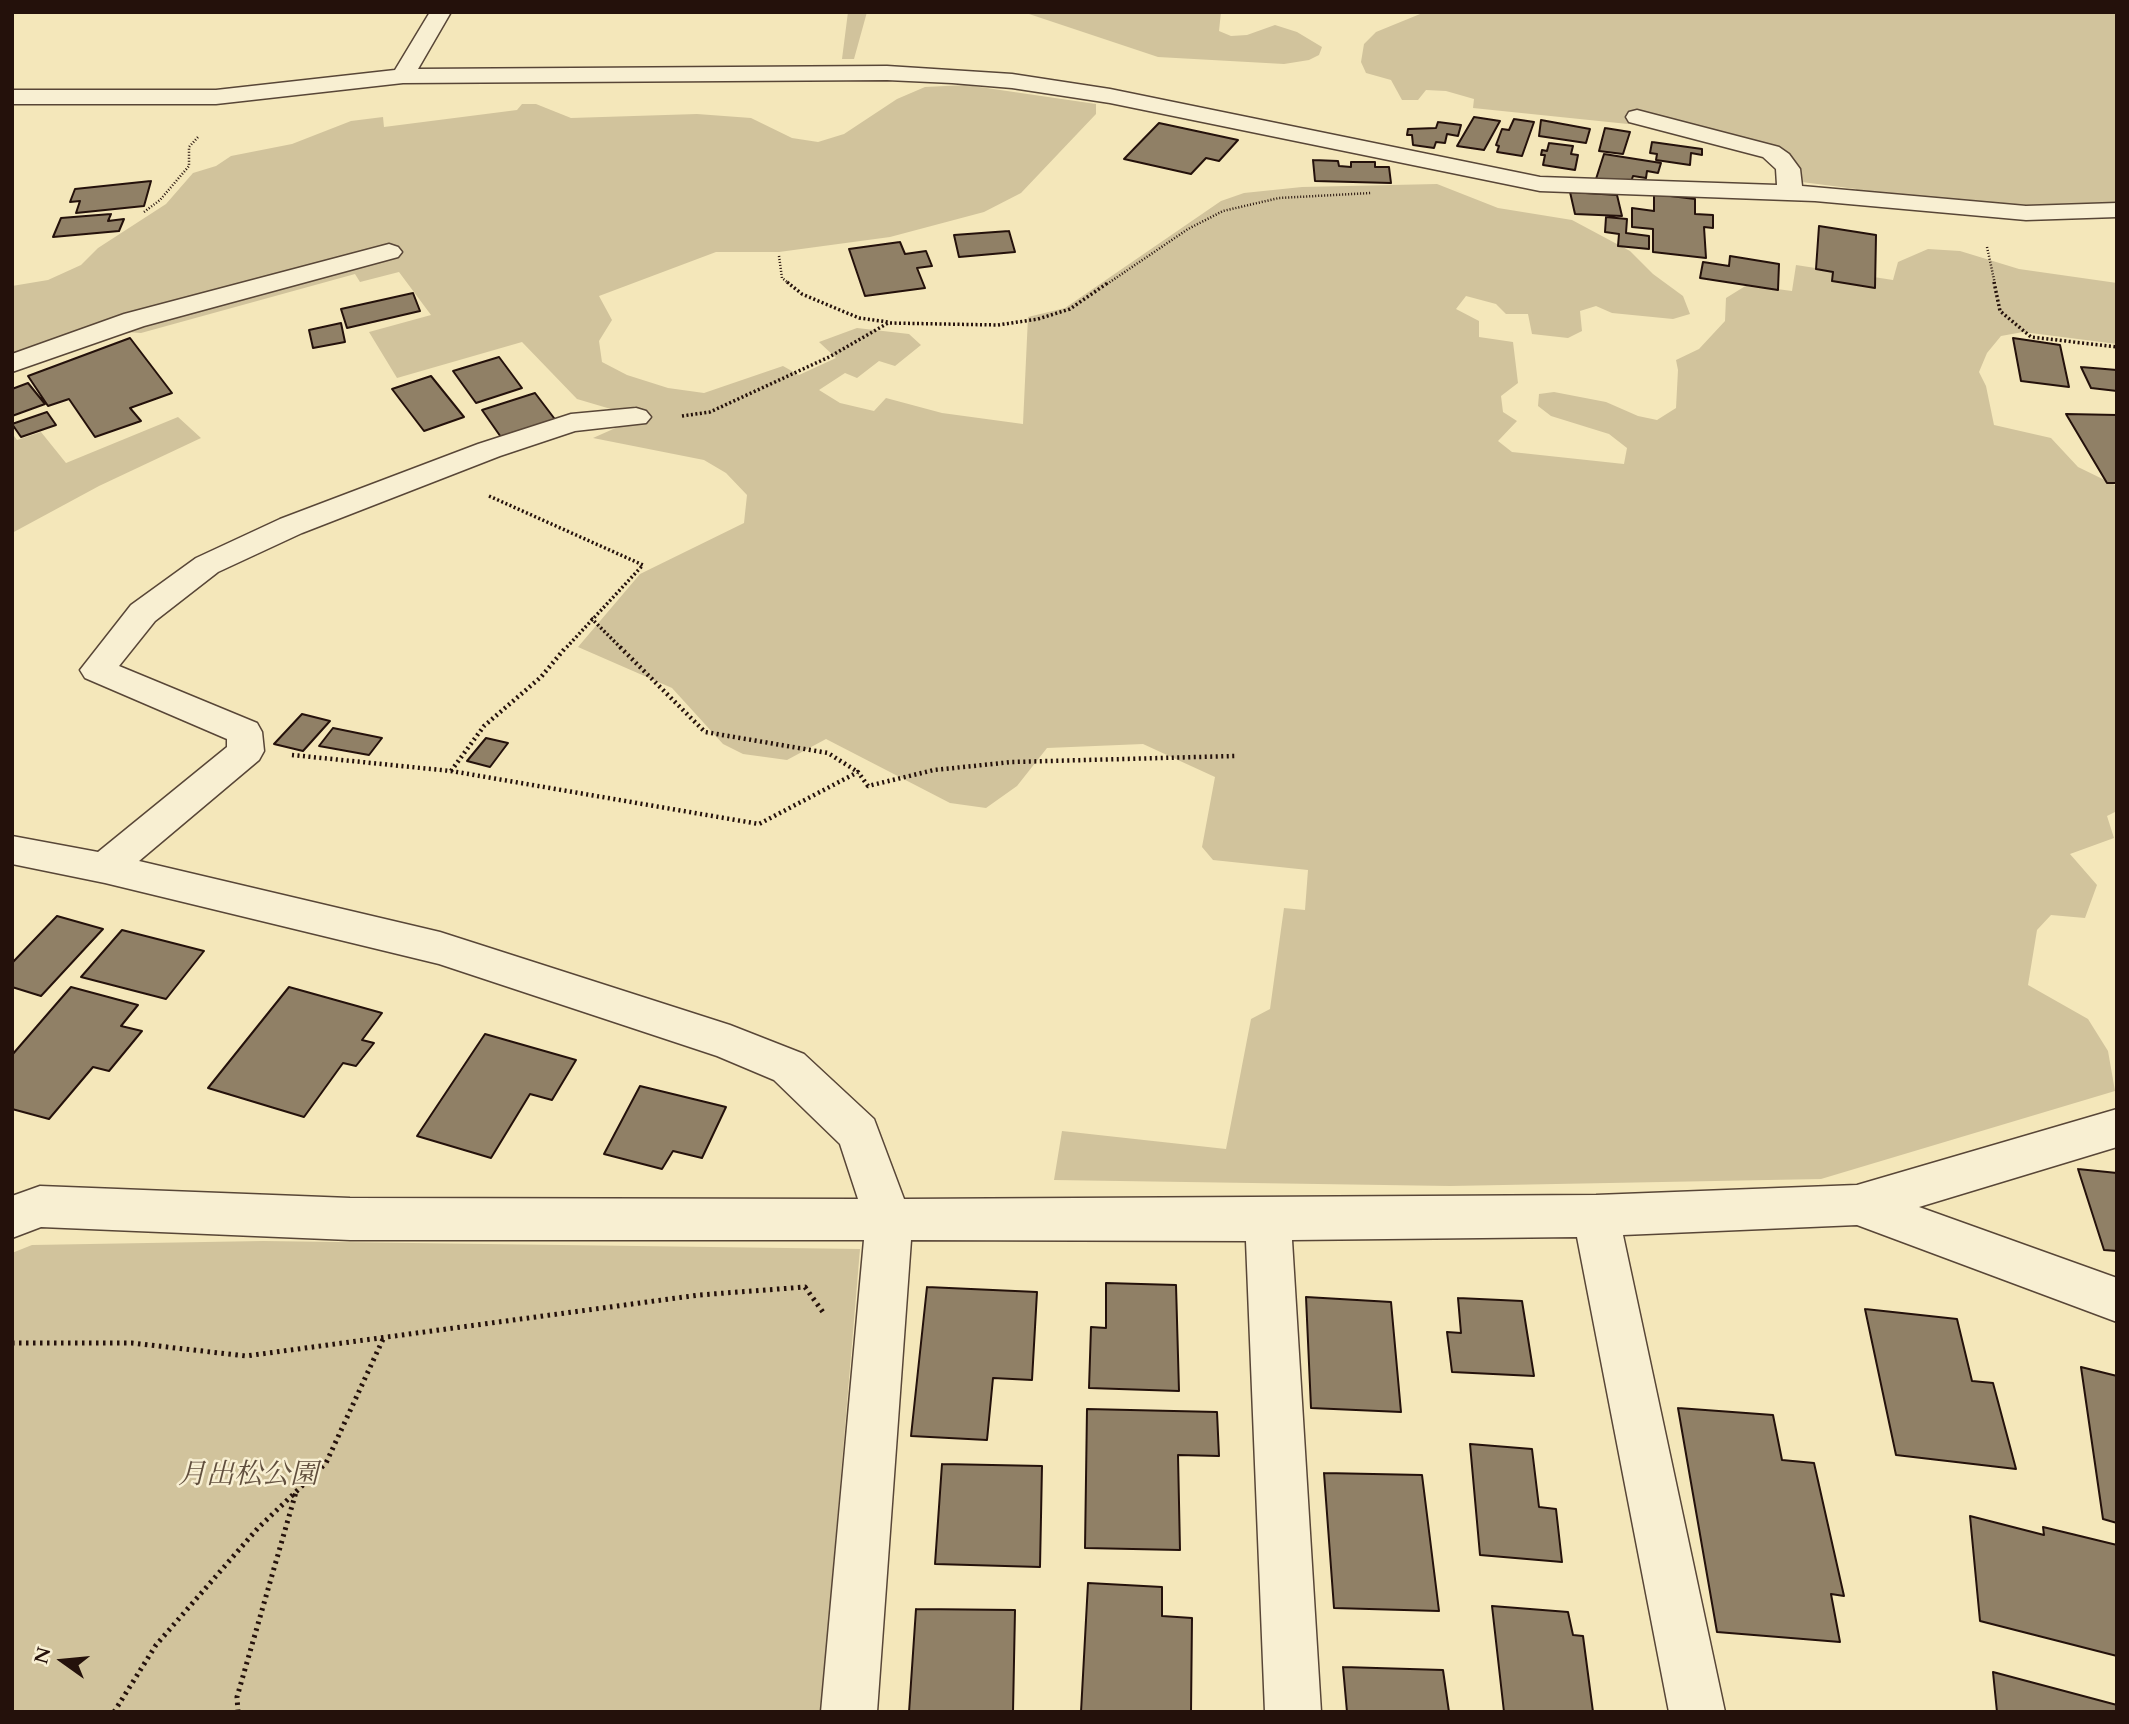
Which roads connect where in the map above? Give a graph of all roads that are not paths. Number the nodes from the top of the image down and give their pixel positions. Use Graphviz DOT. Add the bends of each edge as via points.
graph roads {
  1 [pos="441,12"];
  2 [pos="402,76"];
  3 [pos="12,97"];
  4 [pos="1637,117"];
  5 [pos="1790,194"];
  6 [pos="2117,211"];
  7 [pos="389,252"];
  8 [pos="12,364"];
  9 [pos="636,417"];
  10 [pos="12,850"];
  11 [pos="106,868"];
  12 [pos="2117,1128"];
  13 [pos="22,1204"];
  14 [pos="1857,1205"];
  15 [pos="1596,1216"];
  16 [pos="1268,1220"];
  17 [pos="889,1222"];
  18 [pos="2117,1300"];
  19 [pos="849,1712"];
  20 [pos="1293,1712"];
  21 [pos="1697,1712"];
  1 -- 2 [label="street"];
  2 -- 3 [label="street" via="224,96 123,100"];
  2 -- 5 [label="street" via="964,76 1110,96 1540,184"];
  4 -- 5 [label="street" via="1771,152 1788,169"];
  5 -- 6 [label="street" via="2026,213"];
  7 -- 8 [label="street" via="134,320"];
  9 -- 11 [label="street" via="571,423 291,526 207,565 143,613 97,670 244,732 246,751"];
  10 -- 11 [label="street"];
  11 -- 17 [label="street" via="440,948 730,1043 789,1067 858,1133"];
  12 -- 14 [label="street"];
  13 -- 17 [label="street" via="350,1219"];
  14 -- 15 [label="street"];
  14 -- 18 [label="street"];
  15 -- 16 [label="street"];
  15 -- 21 [label="street"];
  16 -- 17 [label="street"];
  16 -- 20 [label="street"];
  17 -- 19 [label="street"];
}
